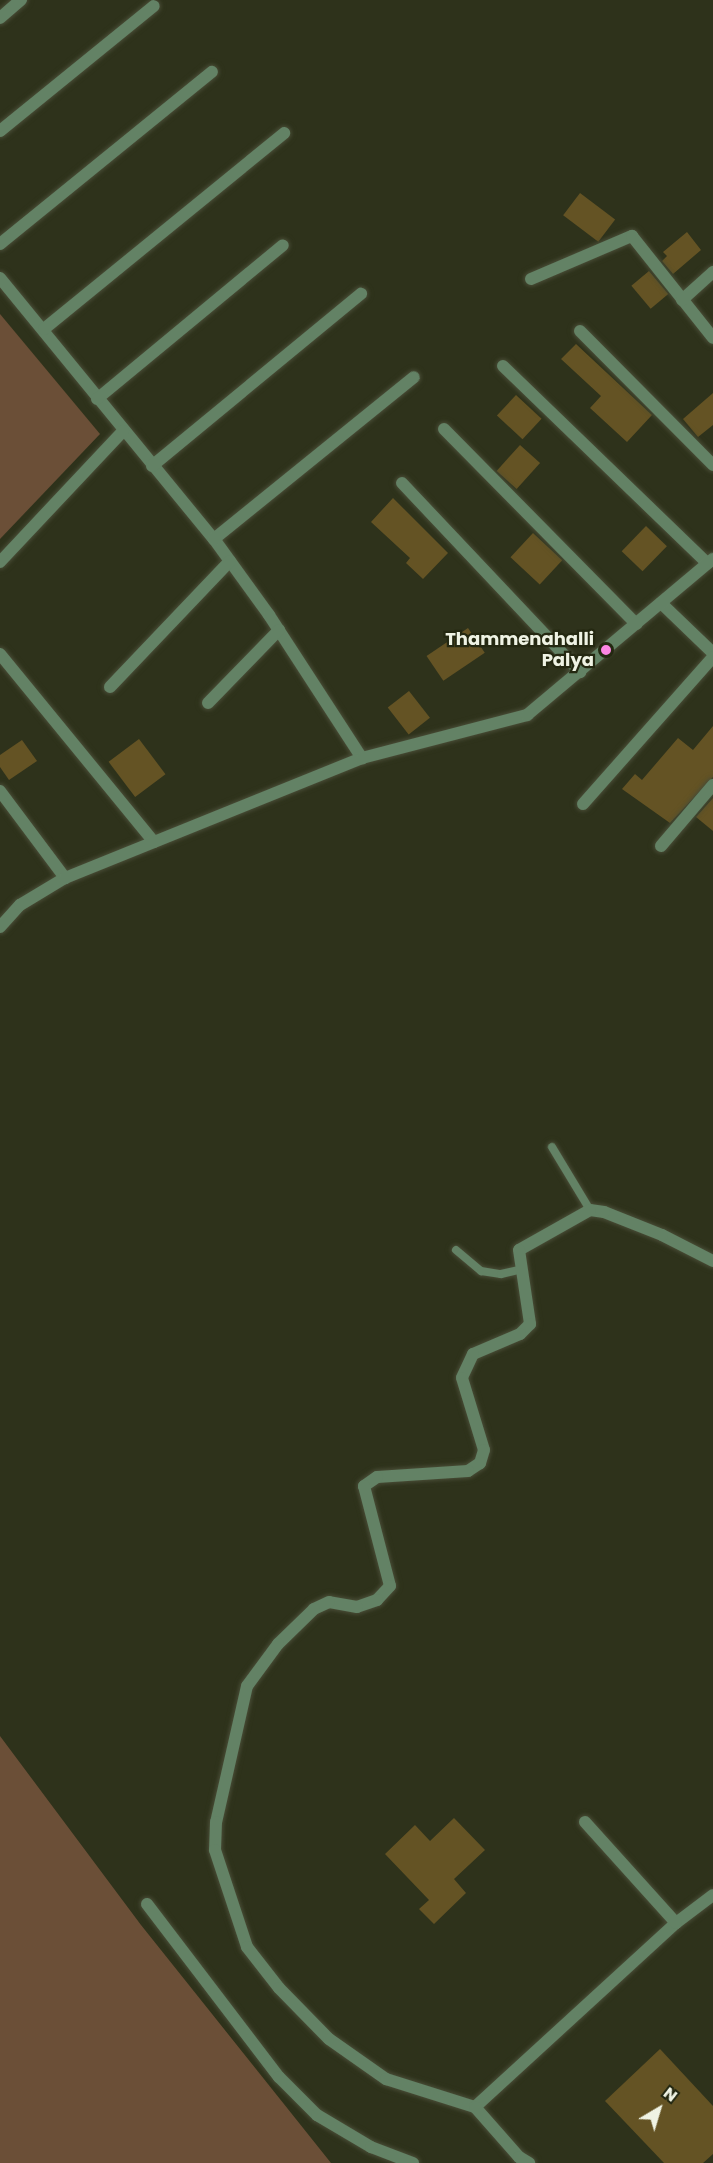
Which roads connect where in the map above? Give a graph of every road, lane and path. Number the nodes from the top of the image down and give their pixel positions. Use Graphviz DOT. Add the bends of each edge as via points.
graph roads {
  1 [pos="21,0"];
  2 [pos="154,6"];
  3 [pos="0,18"];
  4 [pos="212,72"];
  5 [pos="0,132"];
  6 [pos="284,133"];
  7 [pos="0,244"];
  8 [pos="283,244"];
  9 [pos="713,272"];
  10 [pos="0,278"];
  11 [pos="531,279"];
  12 [pos="361,294"];
  13 [pos="682,300"];
  14 [pos="44,329"];
  15 [pos="580,331"];
  16 [pos="713,338"];
  17 [pos="503,366"];
  18 [pos="414,377"];
  19 [pos="97,399"];
  20 [pos="444,429"];
  21 [pos="123,431"];
  22 [pos="713,465"];
  23 [pos="152,466"];
  24 [pos="402,483"];
  25 [pos="214,539"];
  26 [pos="230,561"];
  27 [pos="710,561"];
  28 [pos="0,562"];
  29 [pos="661,603"];
  30 [pos="636,624"];
  31 [pos="279,630"];
  32 [pos="0,654"];
  33 [pos="713,655"];
  34 [pos="580,672"];
  35 [pos="110,687"];
  36 [pos="208,703"];
  37 [pos="362,758"];
  38 [pos="713,785"];
  39 [pos="0,791"];
  40 [pos="583,804"];
  41 [pos="154,842"];
  42 [pos="661,846"];
  43 [pos="65,878"];
  44 [pos="1,925"];
  45 [pos="552,1147"];
  46 [pos="590,1210"];
  47 [pos="456,1250"];
  48 [pos="713,1262"];
  49 [pos="522,1269"];
  50 [pos="585,1822"];
  51 [pos="713,1895"];
  52 [pos="147,1904"];
  53 [pos="676,1923"];
  54 [pos="475,2106"];
  55 [pos="413,2163"];
  56 [pos="530,2163"];
  1 -- 3 [label="street"];
  2 -- 5 [label="street"];
  4 -- 7 [label="street"];
  6 -- 14 [label="street"];
  8 -- 19 [label="street"];
  9 -- 13 [label="street"];
  10 -- 14 [label="street"];
  11 -- 13 [label="street" via="632,236"];
  12 -- 23 [label="street"];
  13 -- 16 [label="street"];
  14 -- 19 [label="street"];
  15 -- 22 [label="street"];
  17 -- 27 [label="street"];
  18 -- 25 [label="street"];
  19 -- 21 [label="street"];
  20 -- 30 [label="street"];
  21 -- 23 [label="street"];
  21 -- 28 [label="street"];
  23 -- 25 [label="street"];
  24 -- 34 [label="street"];
  25 -- 26 [label="street"];
  26 -- 31 [label="street"];
  26 -- 35 [label="street"];
  27 -- 29 [label="street"];
  29 -- 30 [label="street"];
  29 -- 33 [label="street"];
  30 -- 34 [label="street"];
  31 -- 36 [label="street"];
  31 -- 37 [label="street"];
  32 -- 41 [label="street"];
  33 -- 40 [label="street"];
  34 -- 37 [label="street" via="527,715"];
  37 -- 41 [label="street"];
  38 -- 42 [label="street"];
  39 -- 43 [label="street"];
  41 -- 43 [label="street"];
  43 -- 44 [label="street" via="20,905"];
  45 -- 46 [label="lane"];
  46 -- 48 [label="street" via="662,1235"];
  46 -- 49 [label="street" via="519,1250"];
  47 -- 49 [label="lane" via="481,1271 501,1274"];
  49 -- 54 [label="street" via="530,1324 520,1334 473,1354 462,1378 484,1450 480,1463 468,1471 377,1477 364,1486 390,1586 377,1600 357,1607 328,1602 314,1609 278,1644 247,1686 216,1822 215,1850 234,1914 247,1947 279,1988 329,2039 386,2079"];
  50 -- 53 [label="street"];
  51 -- 53 [label="street"];
  52 -- 55 [label="street" via="279,2077 317,2115 371,2146"];
  53 -- 54 [label="street"];
  54 -- 56 [label="street" via="519,2157"];
}
